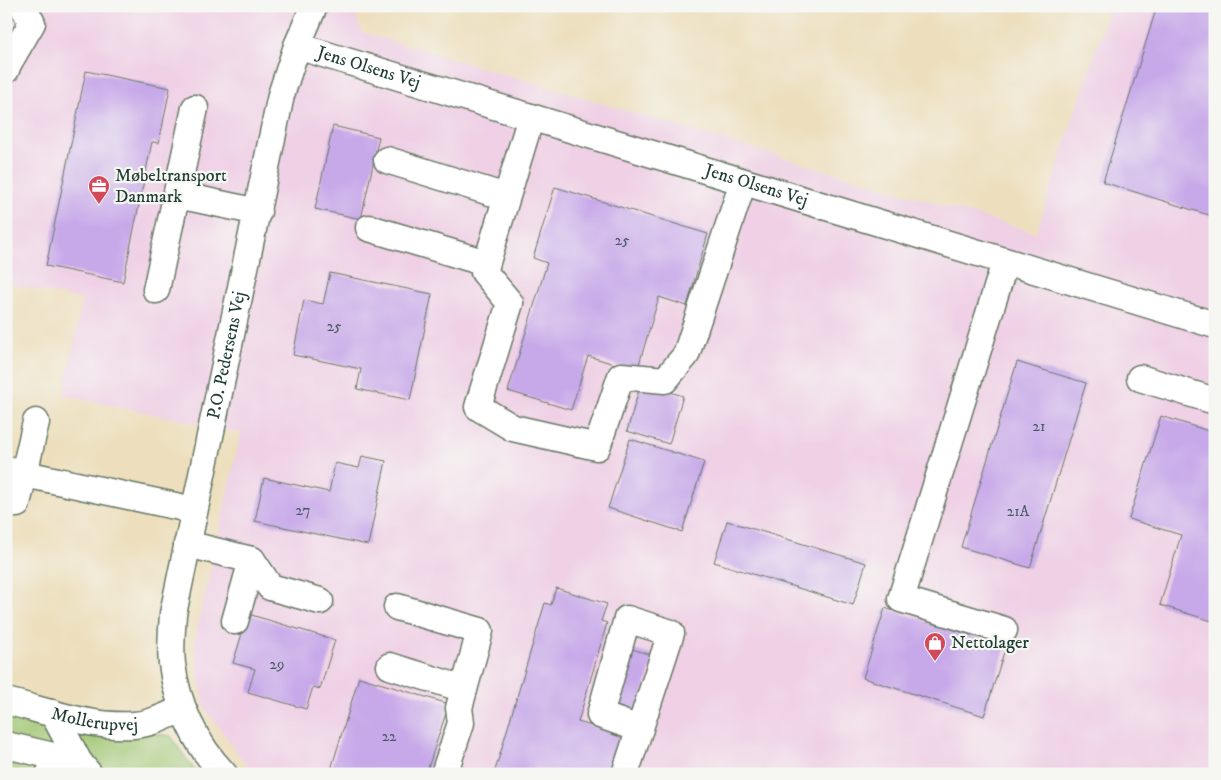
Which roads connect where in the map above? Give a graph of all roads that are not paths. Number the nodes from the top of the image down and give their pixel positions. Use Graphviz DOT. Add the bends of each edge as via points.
graph roads {
  1 [pos="23,6"];
  2 [pos="314,6"];
  3 [pos="297,46"];
  4 [pos="6,70"];
  5 [pos="195,108"];
  6 [pos="531,117"];
  7 [pos="387,160"];
  8 [pos="743,182"];
  9 [pos="178,195"];
  10 [pos="506,197"];
  11 [pos="258,212"];
  12 [pos="369,228"];
  13 [pos="1006,262"];
  14 [pos="486,263"];
  15 [pos="156,290"];
  16 [pos="1215,325"];
  17 [pos="1140,378"];
  18 [pos="1215,401"];
  19 [pos="36,422"];
  20 [pos="15,472"];
  21 [pos="17,504"];
  22 [pos="194,510"];
  23 [pos="187,544"];
  24 [pos="252,560"];
  25 [pos="320,601"];
  26 [pos="397,607"];
  27 [pos="235,621"];
  28 [pos="1004,630"];
  29 [pos="390,666"];
  30 [pos="464,689"];
  31 [pos="6,701"];
  32 [pos="182,709"];
  33 [pos="53,713"];
  34 [pos="640,729"];
  35 [pos="6,745"];
  36 [pos="84,768"];
  37 [pos="49,774"];
  38 [pos="224,774"];
  39 [pos="444,774"];
  40 [pos="624,774"];
  1 -- 4 [label="street" via="32,23"];
  2 -- 3 [label="street, P.O. Pedersens Vej"];
  3 -- 6 [label="street, Jens Olsens Vej"];
  3 -- 11 [label="street, P.O. Pedersens Vej" via="281,95"];
  5 -- 9 [label="street"];
  6 -- 8 [label="street, Jens Olsens Vej"];
  6 -- 10 [label="street"];
  7 -- 10 [label="street"];
  8 -- 13 [label="street, Jens Olsens Vej"];
  8 -- 14 [label="street" via="686,355 665,380 621,376 597,447 513,428 478,407 510,303 484,272"];
  9 -- 11 [label="street"];
  9 -- 15 [label="street"];
  10 -- 14 [label="street"];
  11 -- 22 [label="street, P.O. Pedersens Vej"];
  12 -- 14 [label="street"];
  13 -- 16 [label="street, Jens Olsens Vej"];
  13 -- 28 [label="street" via="901,599"];
  17 -- 18 [label="street"];
  19 -- 20 [label="street"];
  20 -- 21 [label="street"];
  20 -- 22 [label="street"];
  22 -- 23 [label="street, P.O. Pedersens Vej"];
  23 -- 24 [label="street"];
  23 -- 32 [label="street, P.O. Pedersens Vej" via="173,614 172,663"];
  24 -- 25 [label="street" via="270,587"];
  24 -- 27 [label="street"];
  26 -- 30 [label="street" via="480,631"];
  29 -- 30 [label="street"];
  30 -- 39 [label="street" via="459,708 461,723"];
  31 -- 33 [label="street, Mollerupvej"];
  32 -- 33 [label="street, Mollerupvej" via="156,721 136,725 92,722"];
  32 -- 38 [label="street, P.O. Pedersens Vej" via="200,742"];
  33 -- 36 [label="street"];
  34 -- 40 [label="street"];
  35 -- 36 [label="street"];
  36 -- 37 [label="street"];
}
